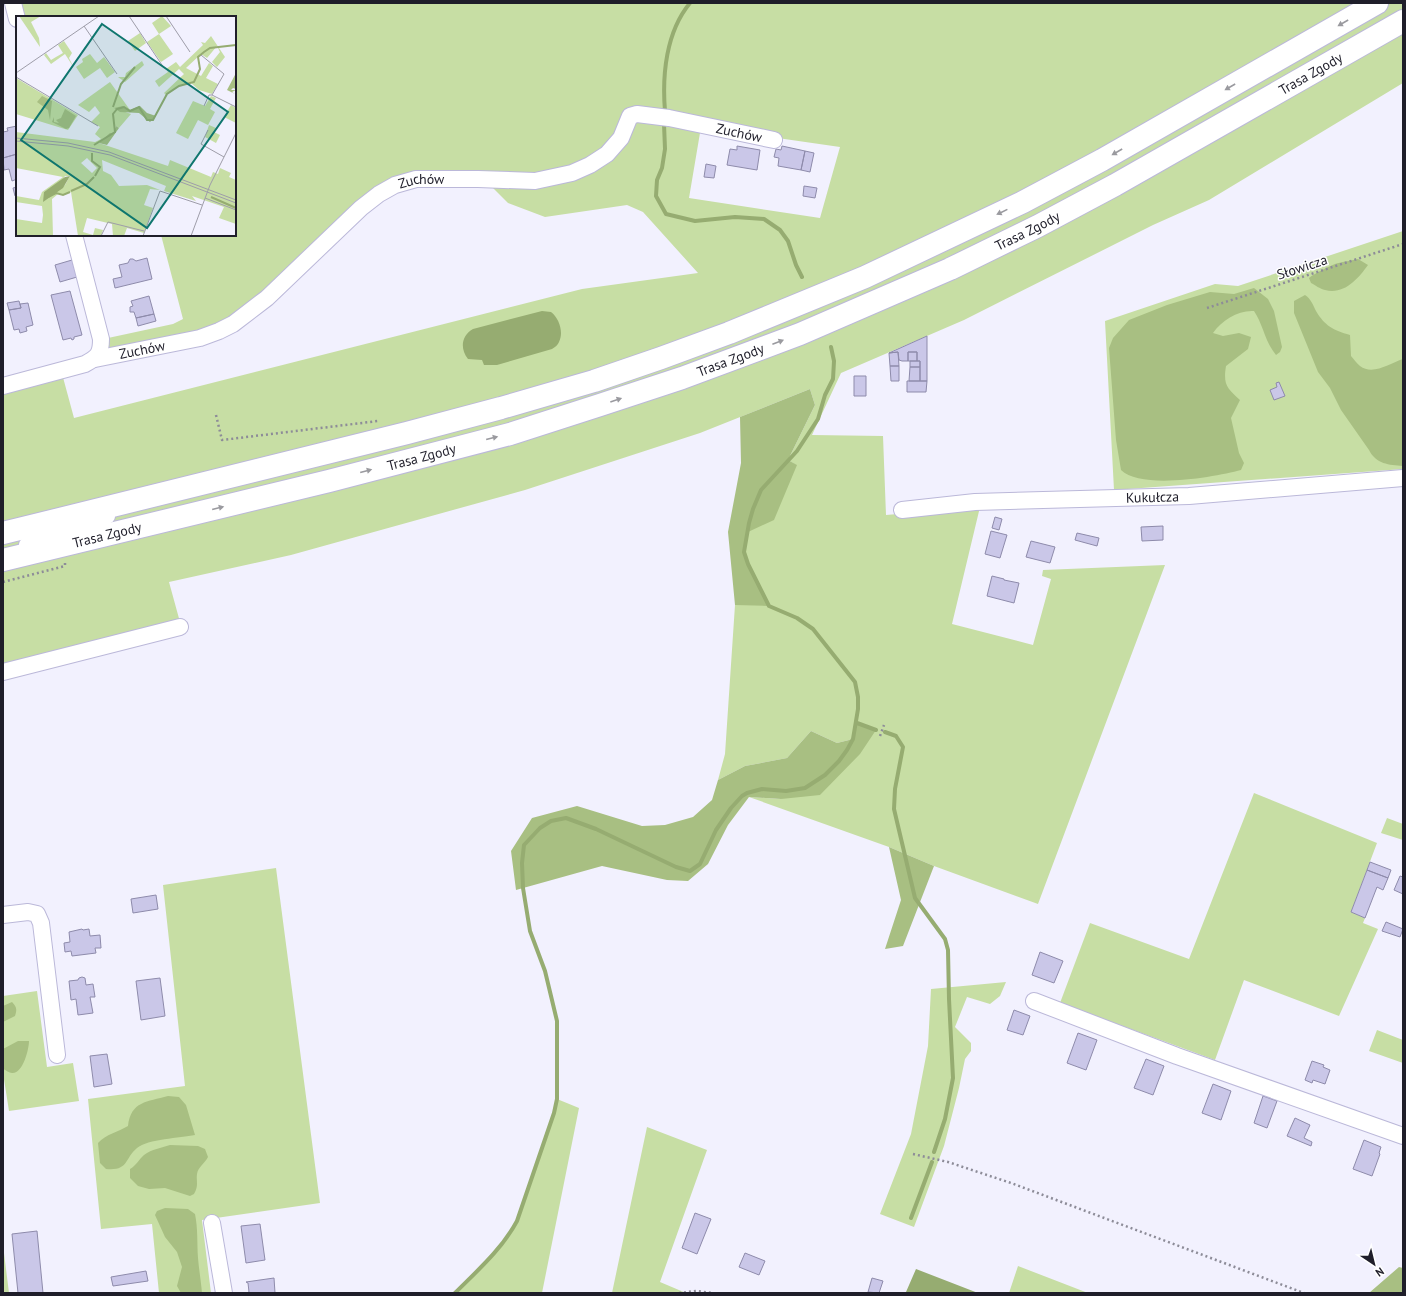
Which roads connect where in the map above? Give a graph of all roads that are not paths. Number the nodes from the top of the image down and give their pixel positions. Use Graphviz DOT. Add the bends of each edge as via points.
graph roads {
  1 [pos="13,3"];
  2 [pos="1377,3"];
  3 [pos="16,16"];
  4 [pos="1403,20"];
  5 [pos="774,140"];
  6 [pos="74,236"];
  7 [pos="95,359"];
  8 [pos="3,386"];
  9 [pos="1403,478"];
  10 [pos="180,489"];
  11 [pos="902,510"];
  12 [pos="185,516"];
  13 [pos="66,531"];
  14 [pos="3,533"];
  15 [pos="3,539"];
  16 [pos="3,554"];
  17 [pos="3,560"];
  18 [pos="180,627"];
  19 [pos="3,672"];
  20 [pos="3,915"];
  21 [pos="1034,1001"];
  22 [pos="57,1055"];
  23 [pos="1403,1136"];
  24 [pos="212,1223"];
  25 [pos="224,1293"];
  1 -- 3 [label="street"];
  2 -- 10 [label="highway, Trasa Zgody, one-way" via="1102,160 1023,202 865,277 797,306 661,358 580,385 407,433"];
  12 -- 4 [label="highway, Trasa Zgody, one-way" via="510,434 682,378 800,334 950,269 1038,226 1115,185"];
  5 -- 7 [label="street, Zuchów" via="669,118 637,114 630,116 621,138 607,154 572,173 535,181 416,179 395,185 361,208 267,298 233,324 200,338"];
  6 -- 7 [label="street, Zuchów" via="101,339 101,349"];
  7 -- 8 [label="street, Zuchów"];
  9 -- 11 [label="street, Kukułcza" via="1189,496 975,502"];
  10 -- 13 [label="street"];
  10 -- 14 [label="highway, Trasa Zgody"];
  12 -- 13 [label="street"];
  12 -- 17 [label="highway, Trasa Zgody"];
  13 -- 15 [label="street"];
  13 -- 16 [label="street"];
  18 -- 19 [label="street"];
  20 -- 22 [label="street" via="28,912 37,914 41,923"];
  21 -- 23 [label="street" via="1177,1056"];
  24 -- 25 [label="street"];
}
